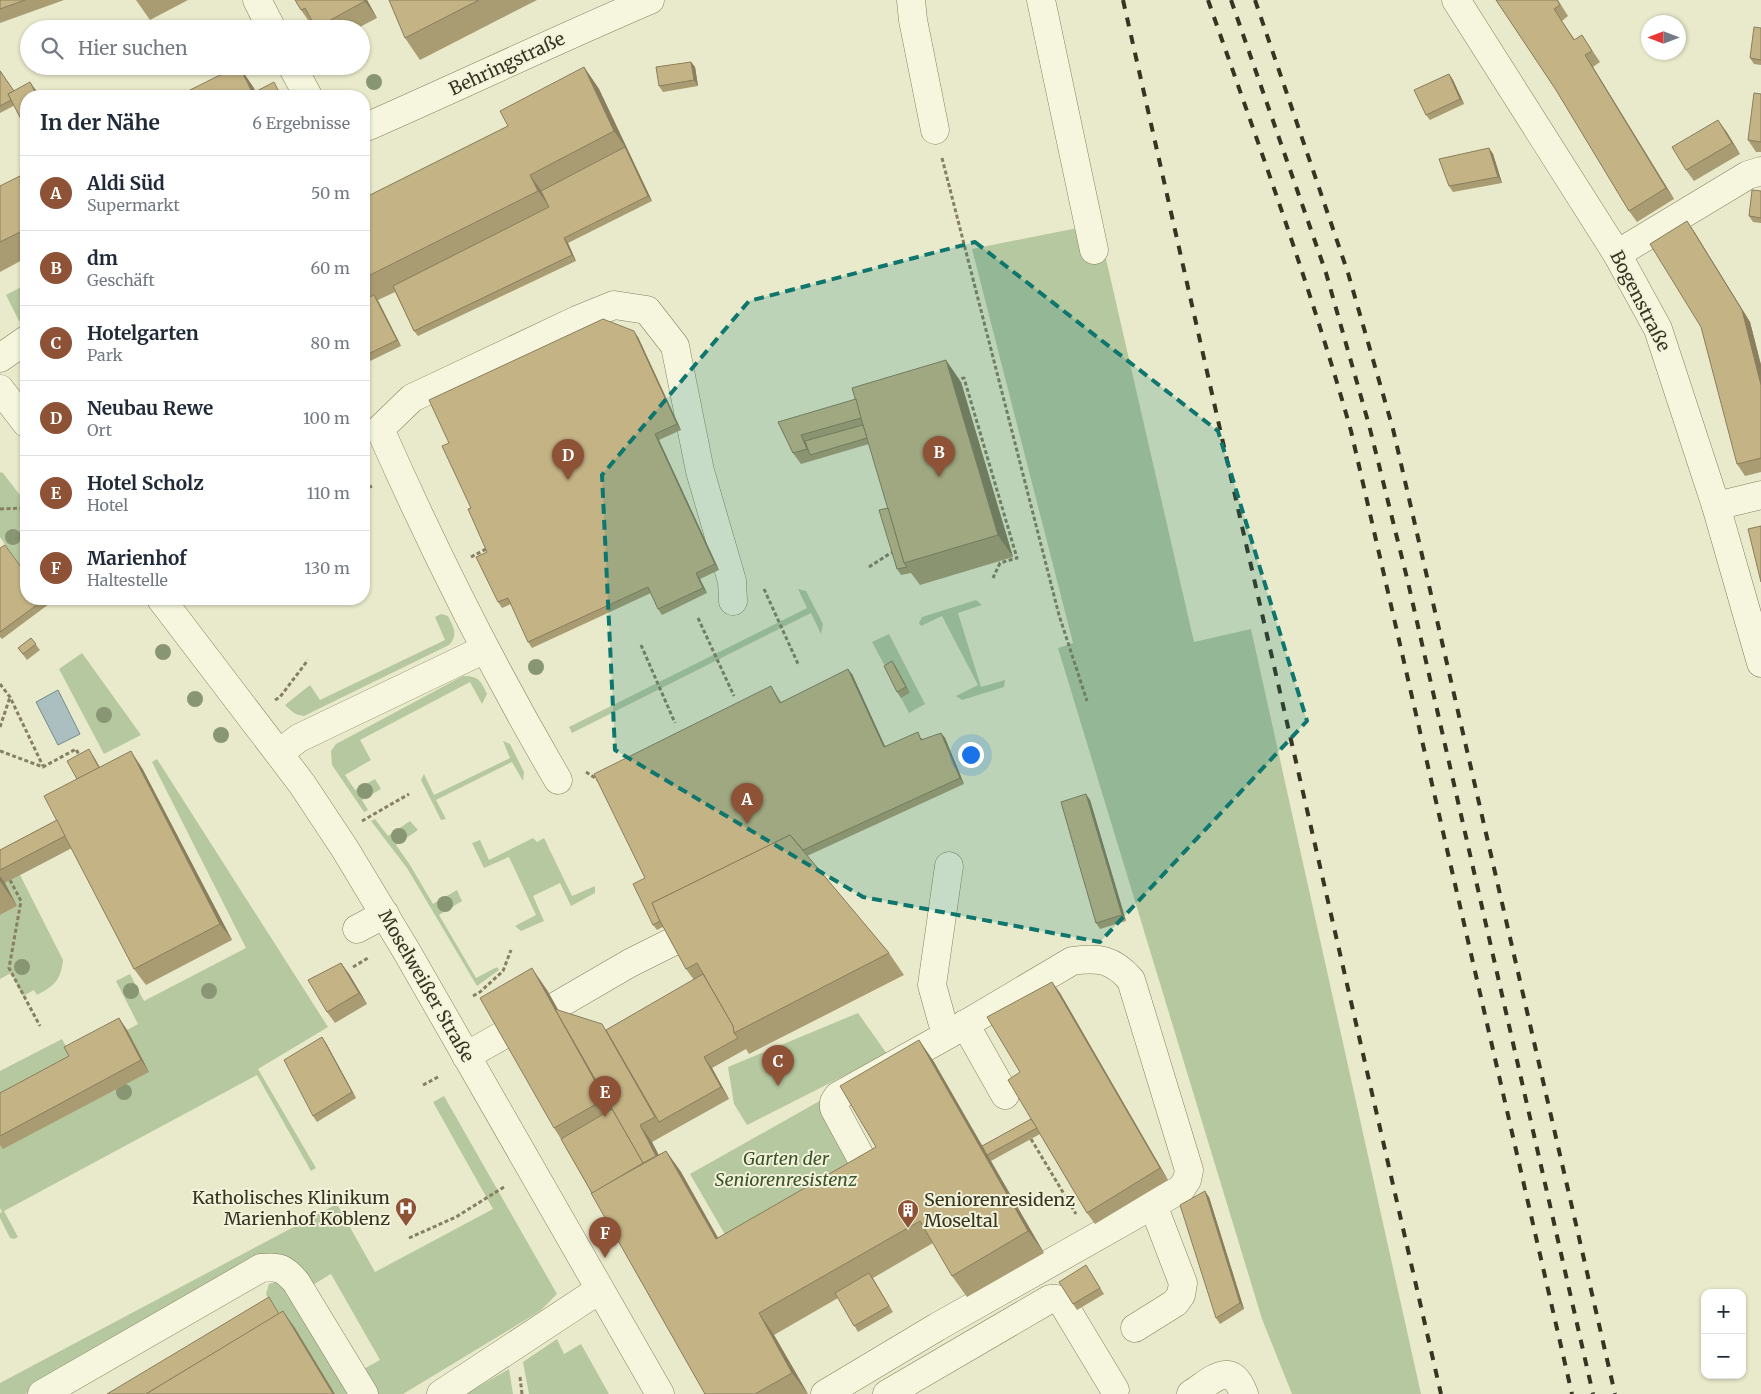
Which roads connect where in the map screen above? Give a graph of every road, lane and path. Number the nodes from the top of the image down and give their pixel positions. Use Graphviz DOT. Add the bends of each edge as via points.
graph roads {
  1 [pos="257,0"];
  2 [pos="650,0"];
  3 [pos="911,0"];
  4 [pos="1040,0"];
  5 [pos="1456,0"];
  6 [pos="267,20"];
  7 [pos="297,75"];
  8 [pos="305,90"];
  9 [pos="370,125"];
  10 [pos="935,130"];
  11 [pos="1761,172"];
  12 [pos="1094,250"];
  13 [pos="1617,254"];
  14 [pos="20,344"];
  15 [pos="0,358"];
  16 [pos="948,382"];
  17 [pos="0,389"];
  18 [pos="20,415"];
  19 [pos="0,424"];
  20 [pos="20,434"];
  21 [pos="1761,495"];
  22 [pos="1716,506"];
  23 [pos="20,508"];
  24 [pos="0,509"];
  25 [pos="902,549"];
  26 [pos="869,567"];
  27 [pos="993,578"];
  28 [pos="763,587"];
  29 [pos="733,601"];
  30 [pos="166,605"];
  31 [pos="698,618"];
  32 [pos="640,646"];
  33 [pos="485,649"];
  34 [pos="308,660"];
  35 [pos="1761,663"];
  36 [pos="799,666"];
  37 [pos="0,684"];
  38 [pos="734,696"];
  39 [pos="10,697"];
  40 [pos="280,697"];
  41 [pos="1087,701"];
  42 [pos="675,724"];
  43 [pos="0,727"];
  44 [pos="0,751"];
  45 [pos="279,753"];
  46 [pos="82,761"];
  47 [pos="44,766"];
  48 [pos="558,780"];
  49 [pos="409,794"];
  50 [pos="362,821"];
  51 [pos="948,866"];
  52 [pos="10,880"];
  53 [pos="385,914"];
  54 [pos="357,929"];
  55 [pos="674,941"];
  56 [pos="511,950"];
  57 [pos="372,956"];
  58 [pos="353,967"];
  59 [pos="473,996"];
  60 [pos="556,1006"];
  61 [pos="40,1026"];
  62 [pos="957,1029"];
  63 [pos="503,1035"];
  64 [pos="466,1056"];
  65 [pos="440,1076"];
  66 [pos="423,1085"];
  67 [pos="1005,1095"];
  68 [pos="1031,1139"];
  69 [pos="866,1167"];
  70 [pos="504,1188"];
  71 [pos="1153,1205"];
  72 [pos="409,1238"];
  73 [pos="1091,1241"];
  74 [pos="599,1290"];
  75 [pos="1135,1328"];
  76 [pos="1115,1390"];
  77 [pos="42,1394"];
  78 [pos="364,1394"];
  79 [pos="441,1394"];
  80 [pos="660,1394"];
  81 [pos="825,1394"];
  82 [pos="887,1394"];
  83 [pos="1191,1394"];
  84 [pos="1244,1394"];
  1 -- 6 [label="street"];
  2 -- 9 [label="street, Behringstraße"];
  3 -- 10 [label="street"];
  4 -- 12 [label="street"];
  5 -- 13 [label="street, Bogenstraße"];
  7 -- 8 [label="street"];
  10 -- 41 [label="path" via="1059,615"];
  11 -- 13 [label="street" via="1748,175"];
  13 -- 22 [label="street, Bogenstraße" via="1661,337"];
  14 -- 15 [label="street"];
  16 -- 27 [label="path" via="964,378 1017,558 1000,563"];
  17 -- 18 [label="street"];
  19 -- 20 [label="street"];
  21 -- 22 [label="street"];
  22 -- 35 [label="street, Bogenstraße"];
  23 -- 24 [label="path"];
  25 -- 26 [label="path"];
  28 -- 36 [label="path"];
  29 -- 33 [label="street" via="732,581 700,471 675,346 647,310 614,304 412,398 380,429"];
  30 -- 45 [label="street, Moselweißer Straße"];
  31 -- 38 [label="path"];
  32 -- 42 [label="path"];
  33 -- 45 [label="street" via="299,738"];
  33 -- 48 [label="street"];
  34 -- 40 [label="path"];
  37 -- 39 [label="path"];
  39 -- 43 [label="path"];
  39 -- 47 [label="path"];
  44 -- 47 [label="path"];
  45 -- 53 [label="street, Moselweißer Straße" via="325,818"];
  46 -- 47 [label="path" via="76,749"];
  49 -- 50 [label="path"];
  51 -- 62 [label="street" via="932,985 942,1021"];
  52 -- 61 [label="path" via="21,901 9,968"];
  53 -- 54 [label="street"];
  53 -- 64 [label="street, Moselweißer Straße"];
  55 -- 60 [label="street" via="630,962"];
  56 -- 59 [label="path" via="503,971"];
  57 -- 58 [label="path"];
  62 -- 67 [label="street"];
  62 -- 69 [label="street" via="838,1096 834,1102 834,1108"];
  62 -- 71 [label="street" via="1072,961 1100,959 1123,971 1131,980 1189,1170 1181,1190"];
  63 -- 64 [label="street"];
  64 -- 74 [label="street, Moselweißer Straße"];
  65 -- 66 [label="path"];
  68 -- 73 [label="path"];
  70 -- 72 [label="path" via="456,1217"];
  71 -- 73 [label="street"];
  71 -- 75 [label="street" via="1184,1283 1174,1304"];
  73 -- 81 [label="street"];
  74 -- 79 [label="street"];
  74 -- 80 [label="street, Moselweißer Straße"];
  76 -- 82 [label="street" via="1062,1302 1057,1299 1050,1300"];
  77 -- 78 [label="street" via="260,1268 274,1267 286,1270 296,1282"];
  83 -- 84 [label="street" via="1227,1374 1240,1383"];
}
